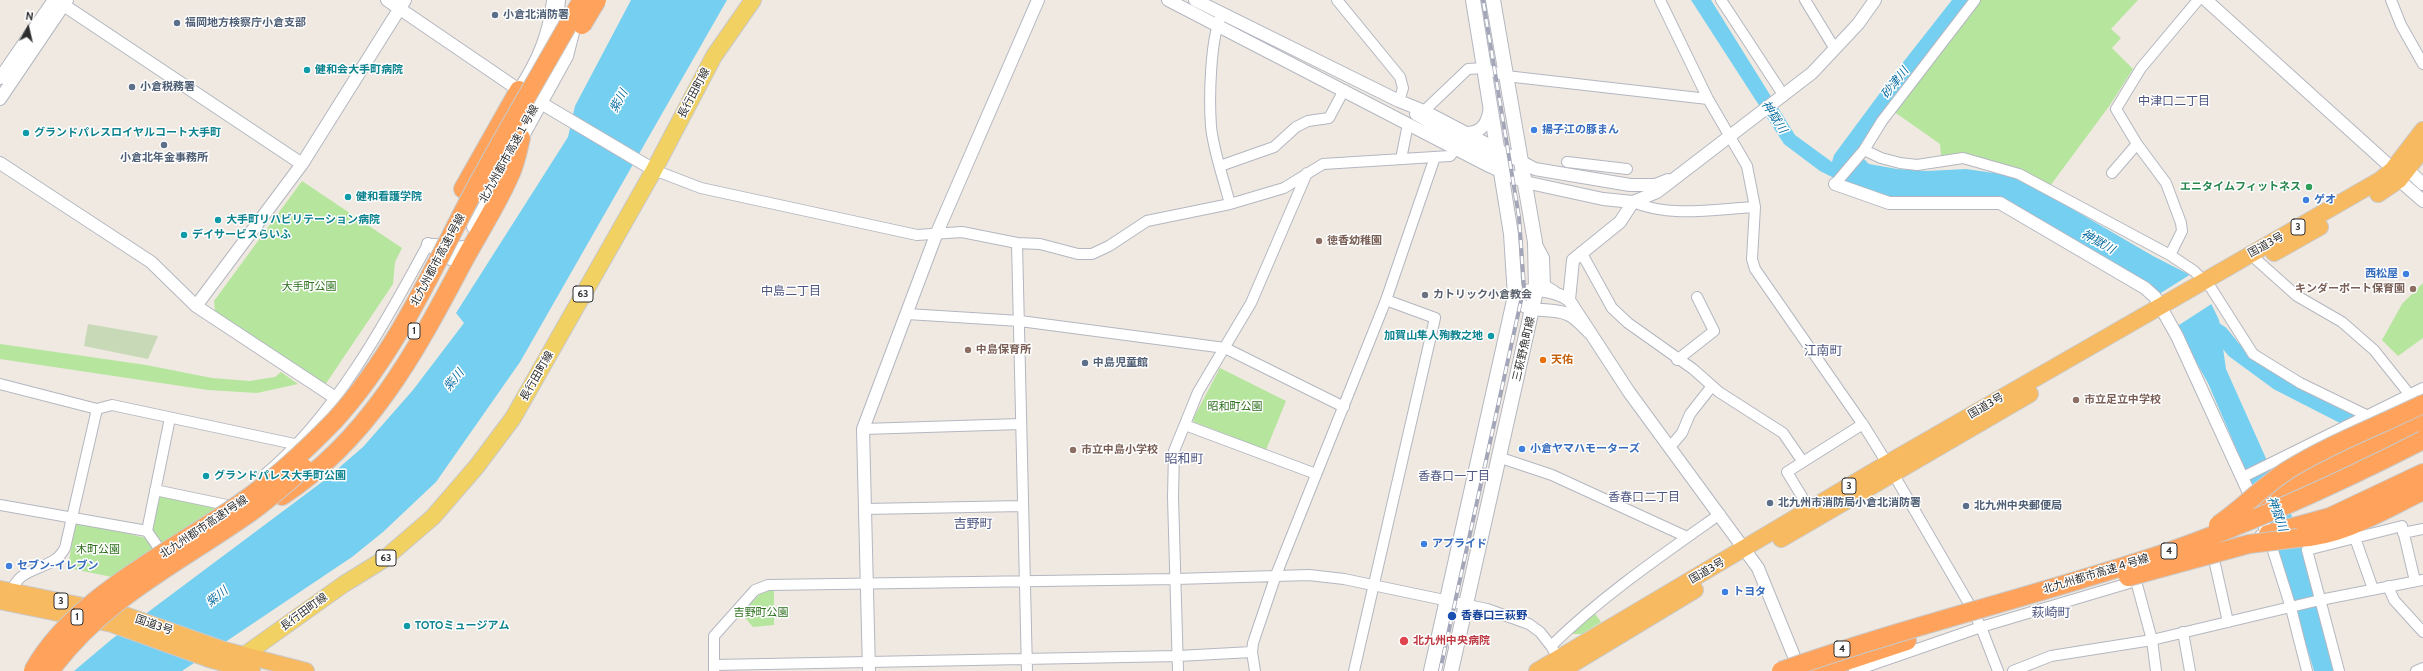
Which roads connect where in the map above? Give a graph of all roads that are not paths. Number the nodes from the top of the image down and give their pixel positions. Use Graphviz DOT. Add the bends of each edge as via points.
graph roads {
  1 [pos="387,0"];
  2 [pos="553,0"];
  3 [pos="559,0"];
  4 [pos="579,0"];
  5 [pos="582,0"];
  6 [pos="596,0"];
  7 [pos="754,0"];
  8 [pos="1038,0"];
  9 [pos="1168,0"];
  10 [pos="1195,0"];
  11 [pos="1336,0"];
  12 [pos="1473,0"];
  13 [pos="1493,0"];
  14 [pos="1660,0"];
  15 [pos="1721,0"];
  16 [pos="1805,0"];
  17 [pos="1875,0"];
  18 [pos="1975,0"];
  19 [pos="2198,0"];
  20 [pos="2206,0"];
  21 [pos="2391,0"];
  22 [pos="61,1"];
  23 [pos="402,5"];
  24 [pos="1222,14"];
  25 [pos="1216,25"];
  26 [pos="1835,49"];
  27 [pos="2423,64"];
  28 [pos="1483,68"];
  29 [pos="1506,76"];
  30 [pos="0,78"];
  31 [pos="1344,90"];
  32 [pos="524,94"];
  33 [pos="0,99"];
  34 [pos="1708,99"];
  35 [pos="1781,99"];
  36 [pos="1399,101"];
  37 [pos="541,104"];
  38 [pos="1490,107"];
  39 [pos="1424,111"];
  40 [pos="1408,124"];
  41 [pos="2423,130"];
  42 [pos="1468,133"];
  43 [pos="1731,136"];
  44 [pos="521,138"];
  45 [pos="2137,144"];
  46 [pos="1456,149"];
  47 [pos="2423,149"];
  48 [pos="1864,150"];
  49 [pos="1435,157"];
  50 [pos="1401,159"];
  51 [pos="1499,161"];
  52 [pos="0,163"];
  53 [pos="302,164"];
  54 [pos="648,166"];
  55 [pos="1220,166"];
  56 [pos="1627,168"];
  57 [pos="1543,170"];
  58 [pos="1307,173"];
  59 [pos="1523,173"];
  60 [pos="2112,173"];
  61 [pos="2400,173"];
  62 [pos="1575,176"];
  63 [pos="1673,179"];
  64 [pos="1835,184"];
  65 [pos="2423,184"];
  66 [pos="2423,201"];
  67 [pos="1633,202"];
  68 [pos="1230,204"];
  69 [pos="1529,206"];
  70 [pos="1755,207"];
  71 [pos="936,235"];
  72 [pos="1535,242"];
  73 [pos="454,243"];
  74 [pos="1017,243"];
  75 [pos="428,244"];
  76 [pos="1581,252"];
  77 [pos="2170,256"];
  78 [pos="446,258"];
  79 [pos="2253,258"];
  80 [pos="2206,285"];
  81 [pos="1536,291"];
  82 [pos="1554,292"];
  83 [pos="1514,296"];
  84 [pos="1697,297"];
  85 [pos="1386,300"];
  86 [pos="1569,300"];
  87 [pos="196,306"];
  88 [pos="1533,308"];
  89 [pos="2165,309"];
  90 [pos="907,314"];
  91 [pos="1020,321"];
  92 [pos="1591,334"];
  93 [pos="1225,348"];
  94 [pos="368,349"];
  95 [pos="389,360"];
  96 [pos="1677,360"];
  97 [pos="0,384"];
  98 [pos="1712,386"];
  99 [pos="2423,388"];
  100 [pos="334,397"];
  101 [pos="2419,401"];
  102 [pos="1344,406"];
  103 [pos="97,409"];
  104 [pos="2368,416"];
  105 [pos="170,418"];
  106 [pos="2423,423"];
  107 [pos="1021,424"];
  108 [pos="1863,424"];
  109 [pos="1185,425"];
  110 [pos="863,429"];
  111 [pos="2423,440"];
  112 [pos="295,444"];
  113 [pos="1670,447"];
  114 [pos="315,448"];
  115 [pos="2423,453"];
  116 [pos="1498,457"];
  117 [pos="1803,462"];
  118 [pos="1890,468"];
  119 [pos="2423,473"];
  120 [pos="1316,474"];
  121 [pos="2243,477"];
  122 [pos="266,484"];
  123 [pos="155,490"];
  124 [pos="2423,491"];
  125 [pos="2259,504"];
  126 [pos="0,505"];
  127 [pos="227,505"];
  128 [pos="1023,506"];
  129 [pos="865,509"];
  130 [pos="1720,514"];
  131 [pos="1813,514"];
  132 [pos="73,516"];
  133 [pos="236,516"];
  134 [pos="2423,529"];
  135 [pos="147,531"];
  136 [pos="2272,533"];
  137 [pos="2403,533"];
  138 [pos="1688,537"];
  139 [pos="2355,538"];
  140 [pos="1748,553"];
  141 [pos="2164,553"];
  142 [pos="168,560"];
  143 [pos="2215,564"];
  144 [pos="1276,574"];
  145 [pos="1176,579"];
  146 [pos="2132,579"];
  147 [pos="2419,580"];
  148 [pos="1025,582"];
  149 [pos="867,583"];
  150 [pos="141,585"];
  151 [pos="1373,586"];
  152 [pos="2388,586"];
  153 [pos="2373,589"];
  154 [pos="3,599"];
  155 [pos="2320,600"];
  156 [pos="1447,601"];
  157 [pos="1466,605"];
  158 [pos="2291,608"];
  159 [pos="93,613"];
  160 [pos="117,619"];
  161 [pos="2228,622"];
  162 [pos="1981,627"];
  163 [pos="2183,632"];
  164 [pos="2423,632"];
  165 [pos="2152,640"];
  166 [pos="1252,652"];
  167 [pos="243,656"];
  168 [pos="1178,656"];
  169 [pos="1557,658"];
  170 [pos="1027,659"];
  171 [pos="869,667"];
  172 [pos="227,668"];
  173 [pos="714,668"];
  174 [pos="2423,668"];
  175 [pos="34,671"];
  176 [pos="50,671"];
  177 [pos="252,671"];
  178 [pos="306,671"];
  179 [pos="1027,671"];
  180 [pos="1178,671"];
  181 [pos="1255,671"];
  182 [pos="1354,671"];
  183 [pos="1431,671"];
  184 [pos="1451,671"];
  185 [pos="1537,671"];
  186 [pos="1782,671"];
  187 [pos="1800,671"];
  188 [pos="1816,671"];
  189 [pos="1854,671"];
  190 [pos="1998,671"];
  191 [pos="2013,671"];
  192 [pos="2156,671"];
  193 [pos="2190,671"];
  194 [pos="2307,671"];
  195 [pos="2340,671"];
  196 [pos="2416,671"];
  1 -- 23 [label="street"];
  2 -- 32 [label="street" via="544,44"];
  3 -- 32 [label="street" via="558,28 550,58"];
  4 -- 37 [label="street" via="567,56"];
  5 -- 122 [label="highway, 北九州都市高速1号線 / 1, bridge" via="392,343 357,394 336,418"];
  6 -- 150 [label="highway, 北九州都市高速１号線 / 1, bridge" via="418,324 367,400 326,446 278,491 251,512"];
  7 -- 54 [label="main road, 長行田町線 / 63" via="714,56"];
  8 -- 71 [label="street"];
  9 -- 25 [label="street"];
  10 -- 24 [label="street"];
  11 -- 36 [label="street" via="1400,77 1403,88"];
  12 -- 28 [label="main road, 三萩野魚町線"];
  13 -- 29 [label="main road, 三萩野魚町線"];
  14 -- 34 [label="street"];
  15 -- 35 [label="street"];
  16 -- 26 [label="street"];
  17 -- 26 [label="street" via="1858,24"];
  18 -- 48 [label="street" via="1882,121"];
  19 -- 45 [label="street" via="2141,68 2116,109"];
  20 -- 61 [label="street"];
  21 -- 27 [label="street" via="2401,25"];
  22 -- 30 [label="street"];
  22 -- 33 [label="street"];
  22 -- 53 [label="street"];
  23 -- 32 [label="street"];
  23 -- 53 [label="street"];
  24 -- 25 [label="street"];
  24 -- 36 [label="street"];
  25 -- 31 [label="street"];
  25 -- 55 [label="street" via="1211,127"];
  26 -- 35 [label="street"];
  28 -- 29 [label="street"];
  28 -- 38 [label="main road, 三萩野魚町線"];
  28 -- 39 [label="street" via="1468,69"];
  29 -- 34 [label="street"];
  29 -- 59 [label="main road, 三萩野魚町線"];
  31 -- 40 [label="street"];
  31 -- 55 [label="street" via="1329,118 1296,127 1274,147"];
  32 -- 37 [label="street"];
  32 -- 73 [label="street"];
  32 -- 122 [label="highway, bridge" via="463,189 367,364 315,432"];
  34 -- 43 [label="street"];
  35 -- 43 [label="street"];
  36 -- 39 [label="street"];
  36 -- 51 [label="street" via="1429,123"];
  37 -- 44 [label="street"];
  37 -- 54 [label="street"];
  38 -- 42 [label="street" via="1485,124 1479,130"];
  38 -- 51 [label="main road, 三萩野魚町線"];
  39 -- 42 [label="street"];
  40 -- 46 [label="street"];
  40 -- 50 [label="street"];
  41 -- 61 [label="highway, 国道3号 / 3"];
  42 -- 51 [label="street"];
  43 -- 63 [label="street"];
  43 -- 70 [label="street" via="1747,166"];
  44 -- 78 [label="street" via="455,260"];
  44 -- 150 [label="highway, bridge" via="510,175 425,334 400,374 352,438 314,473 285,494 174,567"];
  45 -- 60 [label="street"];
  45 -- 77 [label="street" via="2166,183 2181,223 2182,231"];
  46 -- 49 [label="street" via="1450,156"];
  46 -- 51 [label="street"];
  47 -- 61 [label="highway, 国道3号 / 3"];
  48 -- 64 [label="street"];
  48 -- 77 [label="street" via="1881,158 1917,165 1963,158 2019,174"];
  49 -- 50 [label="street"];
  49 -- 85 [label="street"];
  50 -- 58 [label="street" via="1323,164"];
  51 -- 59 [label="street"];
  51 -- 59 [label="street"];
  51 -- 83 [label="main road, 三萩野魚町線" via="1511,234"];
  52 -- 87 [label="street" via="151,262"];
  53 -- 87 [label="street"];
  54 -- 71 [label="street" via="701,188 917,235"];
  54 -- 167 [label="main road, 長行田町線 / 63" via="513,418 467,477 433,517 383,560 344,584"];
  55 -- 68 [label="street"];
  56 -- 62 [label="street" via="1572,163"];
  57 -- 59 [label="street"];
  57 -- 62 [label="street"];
  57 -- 67 [label="street" via="1564,180 1619,190"];
  58 -- 68 [label="street" via="1284,188"];
  58 -- 93 [label="street" via="1250,303"];
  59 -- 67 [label="street" via="1588,189 1616,201"];
  59 -- 69 [label="main road, 三萩野魚町線"];
  61 -- 65 [label="street"];
  61 -- 66 [label="street"];
  61 -- 79 [label="highway, 国道3号 / 3"];
  62 -- 63 [label="street" via="1630,185 1656,185"];
  63 -- 67 [label="street" via="1653,194"];
  64 -- 89 [label="street" via="1889,203 2000,203 2144,288"];
  67 -- 69 [label="street" via="1611,207 1539,194 1533,196"];
  67 -- 70 [label="street" via="1649,209 1669,211"];
  67 -- 76 [label="street" via="1620,222"];
  68 -- 74 [label="street" via="1147,221 1092,254 1078,254 1040,244"];
  69 -- 72 [label="main road, 三萩野魚町線"];
  70 -- 108 [label="street" via="1752,258 1755,269"];
  71 -- 74 [label="street" via="962,232"];
  71 -- 90 [label="street"];
  72 -- 81 [label="main road, 三萩野魚町線"];
  72 -- 82 [label="street" via="1543,258 1544,286"];
  73 -- 75 [label="street"];
  73 -- 78 [label="street"];
  74 -- 91 [label="street"];
  75 -- 78 [label="street"];
  75 -- 94 [label="street"];
  76 -- 86 [label="street" via="1571,264"];
  76 -- 96 [label="street" via="1612,308"];
  77 -- 80 [label="street" via="2194,271"];
  78 -- 95 [label="street"];
  79 -- 80 [label="highway, 国道3号 / 3"];
  79 -- 101 [label="street" via="2297,296 2342,322 2374,350"];
  80 -- 89 [label="highway, 国道3号 / 3"];
  80 -- 104 [label="street" via="2253,354 2300,383"];
  81 -- 82 [label="street"];
  81 -- 83 [label="street" via="1521,292"];
  81 -- 88 [label="main road, 三萩野魚町線"];
  82 -- 86 [label="street"];
  83 -- 88 [label="street" via="1519,305"];
  83 -- 156 [label="main road, 三萩野魚町線"];
  84 -- 96 [label="street" via="1714,331"];
  85 -- 102 [label="street"];
  85 -- 151 [label="street" via="1435,318"];
  86 -- 92 [label="street"];
  87 -- 100 [label="street"];
  88 -- 92 [label="street" via="1568,314"];
  88 -- 116 [label="main road, 三萩野魚町線"];
  89 -- 118 [label="highway, 国道3号 / 3"];
  89 -- 121 [label="street"];
  90 -- 91 [label="street"];
  90 -- 110 [label="street"];
  91 -- 93 [label="street"];
  91 -- 107 [label="street"];
  92 -- 113 [label="street"];
  93 -- 102 [label="street"];
  93 -- 109 [label="street" via="1198,392"];
  94 -- 95 [label="street"];
  94 -- 100 [label="street"];
  95 -- 114 [label="street" via="351,409"];
  96 -- 98 [label="street" via="1693,369"];
  97 -- 103 [label="street"];
  98 -- 113 [label="street" via="1690,414 1682,433"];
  98 -- 117 [label="street" via="1783,433"];
  99 -- 101 [label="street"];
  100 -- 112 [label="street"];
  101 -- 104 [label="street"];
  101 -- 141 [label="highway, bridge" via="2298,464 2233,515"];
  102 -- 120 [label="street"];
  103 -- 105 [label="street" via="112,405"];
  103 -- 132 [label="street"];
  104 -- 121 [label="street"];
  105 -- 112 [label="street"];
  105 -- 123 [label="street"];
  106 -- 125 [label="highway" via="2305,479"];
  107 -- 110 [label="street"];
  107 -- 128 [label="street"];
  108 -- 117 [label="street"];
  108 -- 118 [label="street"];
  109 -- 120 [label="street"];
  109 -- 145 [label="street" via="1174,451"];
  110 -- 129 [label="street"];
  111 -- 141 [label="highway, 北九州都市高速４号線 / 4, bridge" via="2275,509"];
  112 -- 114 [label="street"];
  112 -- 127 [label="street" via="265,474"];
  113 -- 130 [label="street"];
  114 -- 133 [label="street" via="278,483"];
  115 -- 146 [label="highway, 北九州都市高速４号線 / 4, bridge" via="2284,519"];
  116 -- 138 [label="street" via="1552,475"];
  116 -- 157 [label="main road, 三萩野魚町線"];
  117 -- 131 [label="street" via="1787,472"];
  118 -- 131 [label="highway, 国道3号 / 3"];
  118 -- 162 [label="street"];
  119 -- 136 [label="highway" via="2330,517"];
  120 -- 144 [label="street"];
  121 -- 125 [label="street"];
  122 -- 175 [label="highway, 北九州都市高速1号線 / 1, bridge" via="85,609 61,634"];
  123 -- 127 [label="street"];
  123 -- 135 [label="street"];
  124 -- 146 [label="highway, bridge" via="2328,534 2249,544"];
  125 -- 136 [label="street"];
  126 -- 132 [label="street"];
  127 -- 133 [label="street"];
  128 -- 129 [label="street"];
  128 -- 148 [label="street"];
  129 -- 149 [label="street"];
  130 -- 138 [label="street"];
  130 -- 140 [label="street"];
  131 -- 140 [label="highway, 国道3号 / 3"];
  132 -- 135 [label="street"];
  132 -- 154 [label="street" via="60,558 22,576"];
  133 -- 142 [label="street"];
  134 -- 137 [label="street"];
  135 -- 142 [label="street"];
  136 -- 146 [label="street"];
  136 -- 158 [label="street"];
  137 -- 139 [label="street" via="2402,526"];
  137 -- 147 [label="street"];
  138 -- 169 [label="street" via="1638,572"];
  139 -- 153 [label="street"];
  139 -- 155 [label="street" via="2307,550"];
  140 -- 169 [label="highway, 国道3号 / 3"];
  140 -- 187 [label="street" via="1758,568"];
  141 -- 186 [label="highway, 北九州都市高速４号線 / 4, bridge" via="1869,641"];
  142 -- 159 [label="street"];
  143 -- 161 [label="street"];
  144 -- 145 [label="street"];
  144 -- 151 [label="street" via="1309,575"];
  144 -- 166 [label="street"];
  145 -- 148 [label="street"];
  145 -- 168 [label="street"];
  146 -- 162 [label="street"];
  146 -- 165 [label="street"];
  146 -- 188 [label="highway, 北九州都市高速４号線 / 4" via="1907,641"];
  147 -- 152 [label="street"];
  148 -- 149 [label="street"];
  148 -- 170 [label="street"];
  149 -- 171 [label="street"];
  149 -- 173 [label="street" via="768,585 755,590 714,636"];
  150 -- 176 [label="highway, 北九州都市高速１号線 / 1, bridge" via="97,617"];
  151 -- 156 [label="street"];
  151 -- 182 [label="street"];
  152 -- 153 [label="street"];
  152 -- 164 [label="street" via="2394,600"];
  153 -- 155 [label="street"];
  154 -- 159 [label="highway, 国道3号 / 3"];
  155 -- 158 [label="street"];
  155 -- 195 [label="street"];
  156 -- 157 [label="street"];
  156 -- 183 [label="main road, 三萩野魚町線"];
  157 -- 169 [label="street" via="1517,618 1540,632"];
  157 -- 184 [label="main road, 三萩野魚町線"];
  158 -- 161 [label="street"];
  158 -- 194 [label="street"];
  159 -- 160 [label="highway, 国道3号 / 3"];
  160 -- 167 [label="highway, 国道3号 / 3"];
  160 -- 172 [label="highway, 国道3号 / 3"];
  161 -- 163 [label="street"];
  162 -- 189 [label="street"];
  162 -- 190 [label="street"];
  163 -- 165 [label="street"];
  163 -- 193 [label="street"];
  165 -- 191 [label="street" via="2051,656"];
  165 -- 192 [label="street"];
  166 -- 168 [label="street"];
  166 -- 181 [label="street"];
  167 -- 172 [label="main road, 長行田町線 / 63"];
  167 -- 178 [label="highway, 国道3号 / 3"];
  168 -- 170 [label="street"];
  168 -- 180 [label="street"];
  169 -- 185 [label="highway, 国道3号 / 3"];
  170 -- 171 [label="street"];
  170 -- 179 [label="street"];
  171 -- 173 [label="street"];
  172 -- 177 [label="highway, 国道3号 / 3"];
  174 -- 196 [label="street"];
}
